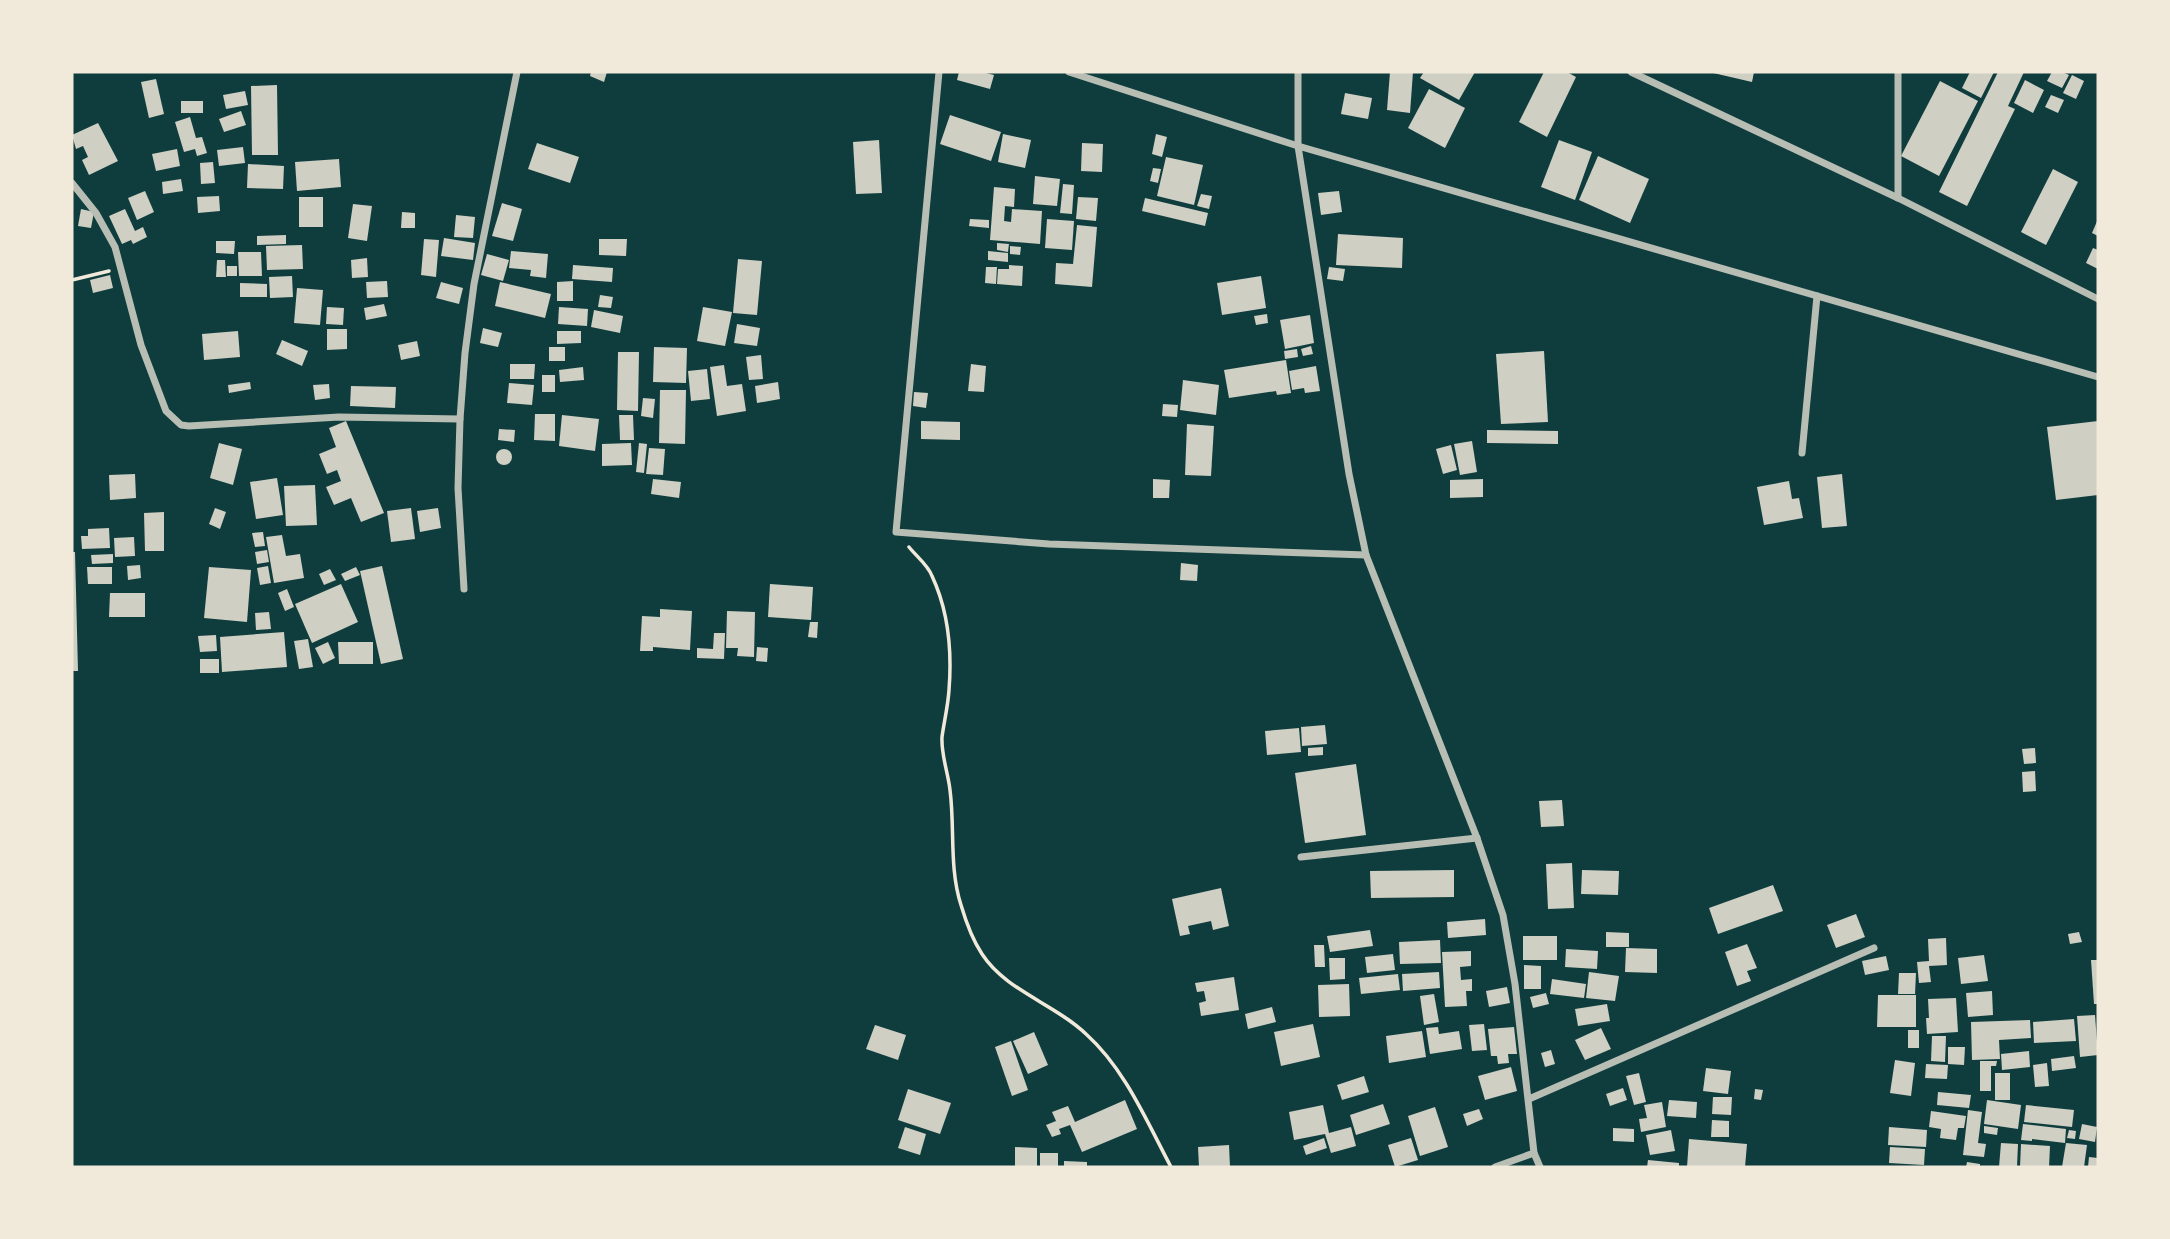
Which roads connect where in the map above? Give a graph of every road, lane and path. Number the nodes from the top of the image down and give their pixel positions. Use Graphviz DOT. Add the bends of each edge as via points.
graph roads {
  1 [pos="517,72"];
  2 [pos="939,72"];
  3 [pos="1069,72"];
  4 [pos="1298,72"];
  5 [pos="1631,72"];
  6 [pos="1657,72"];
  7 [pos="1898,72"];
  8 [pos="1657,84"];
  9 [pos="1298,146"];
  10 [pos="72,184"];
  11 [pos="1898,198"];
  12 [pos="121,268"];
  13 [pos="72,280"];
  14 [pos="1817,296"];
  15 [pos="2098,299"];
  16 [pos="2098,377"];
  17 [pos="460,419"];
  18 [pos="1801,453"];
  19 [pos="896,533"];
  20 [pos="1366,555"];
  21 [pos="464,589"];
  22 [pos="1477,838"];
  23 [pos="1301,857"];
  24 [pos="1874,948"];
  25 [pos="1529,1099"];
  26 [pos="1534,1153"];
  27 [pos="1171,1167"];
  28 [pos="1495,1167"];
  29 [pos="1539,1167"];
  1 -- 17 [label="street" via="474,284"];
  2 -- 19 [label="street"];
  3 -- 9 [label="street"];
  4 -- 9 [label="street"];
  5 -- 8 [label="street"];
  6 -- 8 [label="street"];
  7 -- 11 [label="street"];
  8 -- 11 [label="street"];
  9 -- 14 [label="street"];
  9 -- 20 [label="street"];
  10 -- 12 [label="street" via="106,229"];
  11 -- 15 [label="street"];
  12 -- 13 [label="path"];
  12 -- 17 [label="street" via="152,378 166,411 181,425 339,418"];
  14 -- 16 [label="street"];
  14 -- 18 [label="street"];
  17 -- 21 [label="street" via="458,488"];
  19 -- 20 [label="street" via="1049,544"];
  19 -- 27 [label="path" via="932,573 945,616 950,654 943,752 954,868 970,930 982,955 999,974 1068,1019 1102,1050 1121,1075"];
  20 -- 22 [label="street"];
  22 -- 23 [label="street"];
  22 -- 25 [label="street" via="1503,915"];
  24 -- 25 [label="street"];
  25 -- 26 [label="street"];
  26 -- 28 [label="street"];
  26 -- 29 [label="street"];
}
